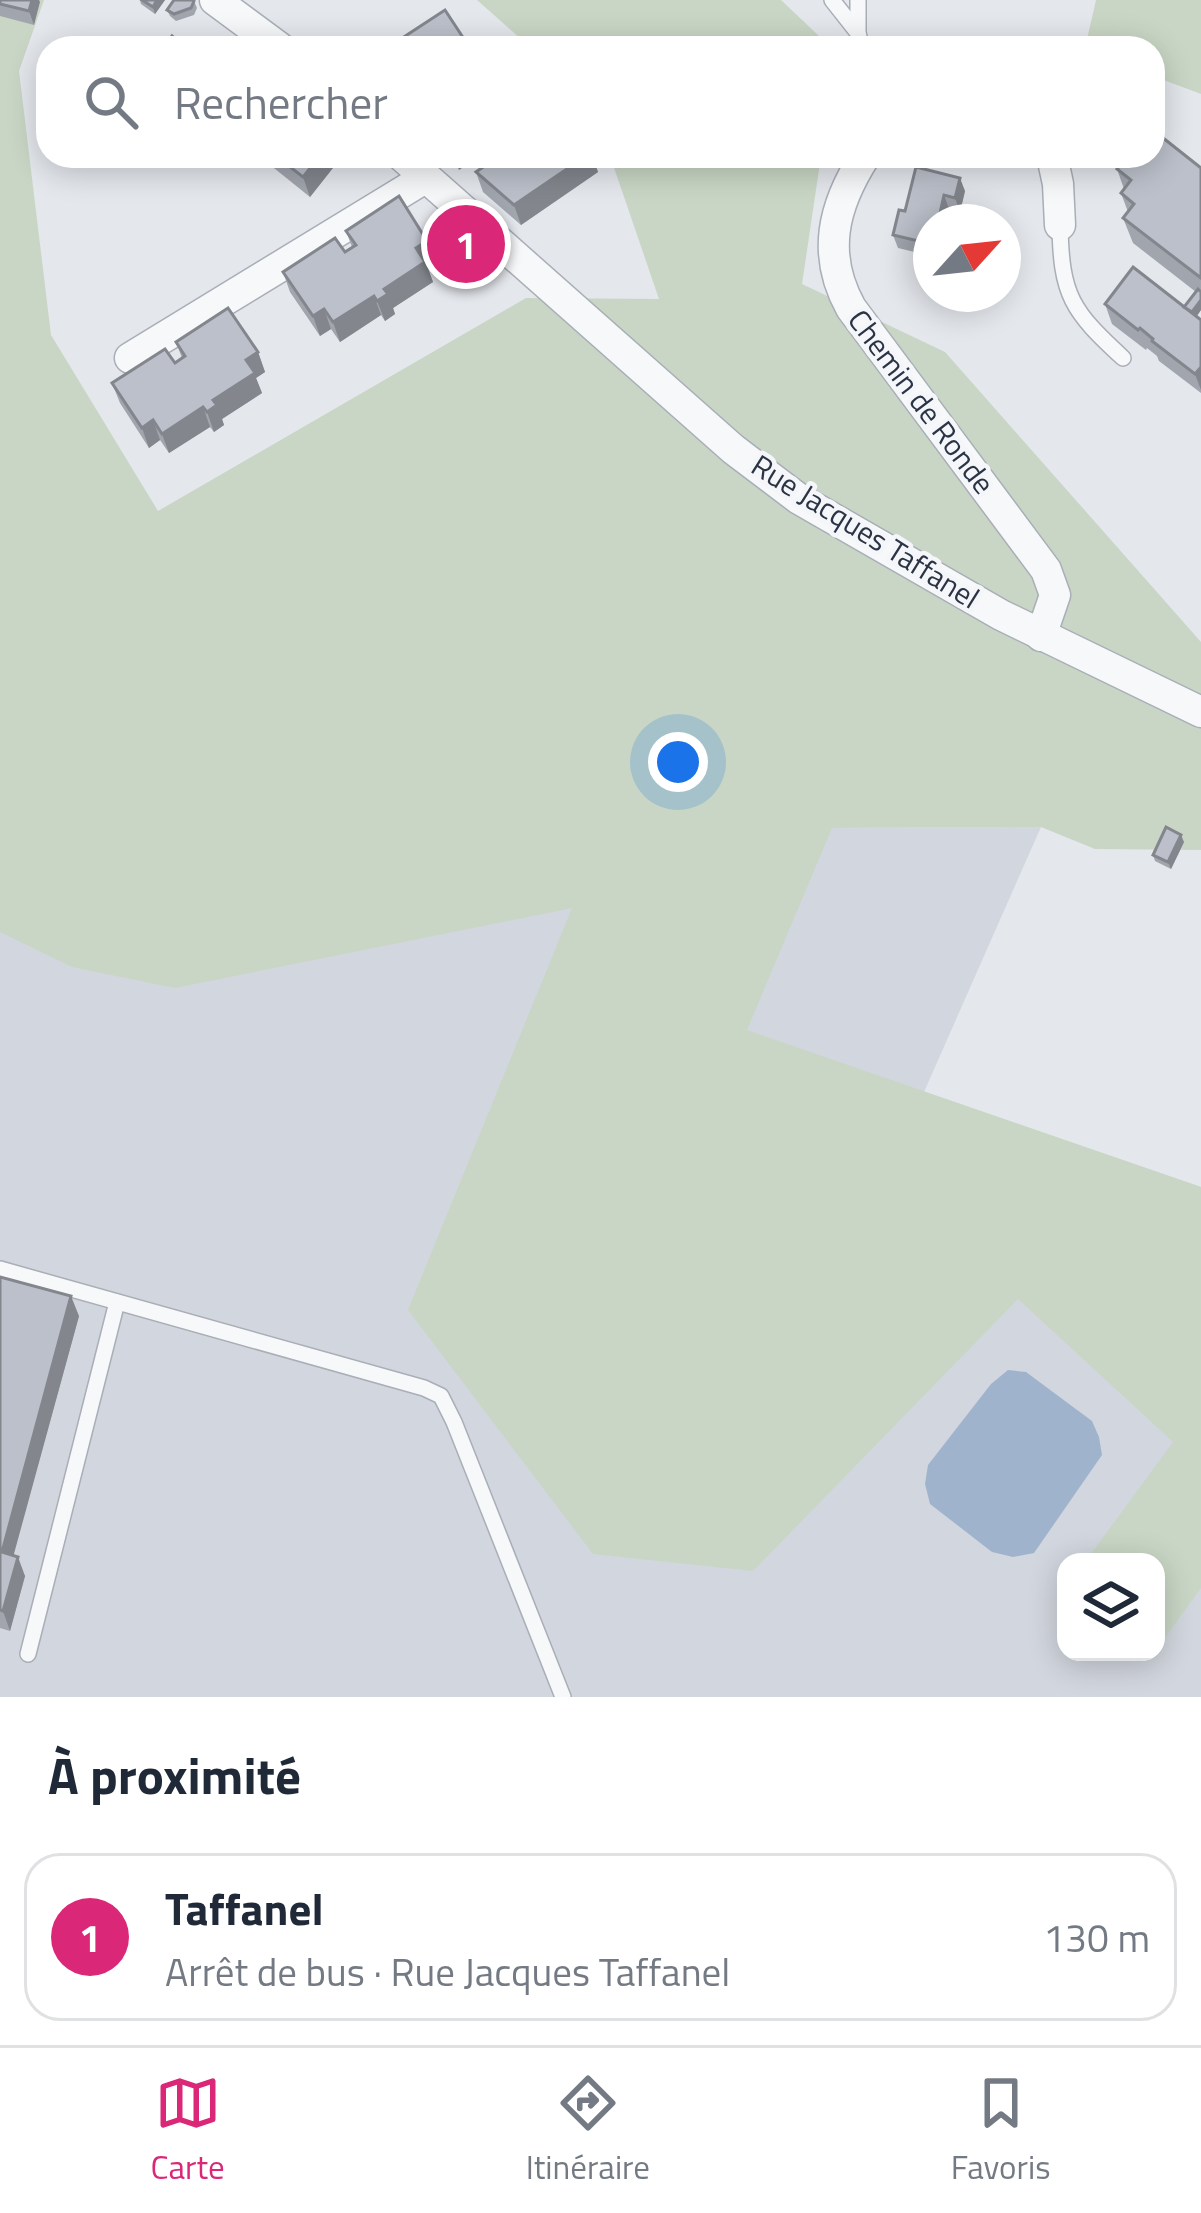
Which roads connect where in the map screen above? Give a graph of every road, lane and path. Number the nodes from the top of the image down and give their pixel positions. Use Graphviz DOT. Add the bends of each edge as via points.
graph roads {
  1 [pos="215,0"];
  2 [pos="832,0"];
  3 [pos="858,0"];
  4 [pos="264,36"];
  5 [pos="857,36"];
  6 [pos="860,36"];
  7 [pos="415,168"];
  8 [pos="858,168"];
  9 [pos="1055,168"];
  10 [pos="425,178"];
  11 [pos="1060,225"];
  12 [pos="130,358"];
  13 [pos="1123,358"];
  14 [pos="1041,636"];
  15 [pos="1201,712"];
  16 [pos="0,1269"];
  17 [pos="117,1301"];
  18 [pos="28,1654"];
  19 [pos="563,1697"];
  1 -- 4 [label="street"];
  2 -- 5 [label="lane"];
  3 -- 6 [label="lane"];
  7 -- 10 [label="street, Rue Jacques Taffanel"];
  8 -- 14 [label="street, Chemin de Ronde" via="836,224 838,282 1046,570 1054,595"];
  9 -- 11 [label="street"];
  10 -- 12 [label="street"];
  10 -- 14 [label="street, Rue Jacques Taffanel" via="776,484"];
  11 -- 13 [label="lane" via="1071,301"];
  14 -- 15 [label="street, Rue Jacques Taffanel"];
  16 -- 17 [label="lane"];
  17 -- 18 [label="lane"];
  17 -- 19 [label="lane" via="441,1396"];
}
